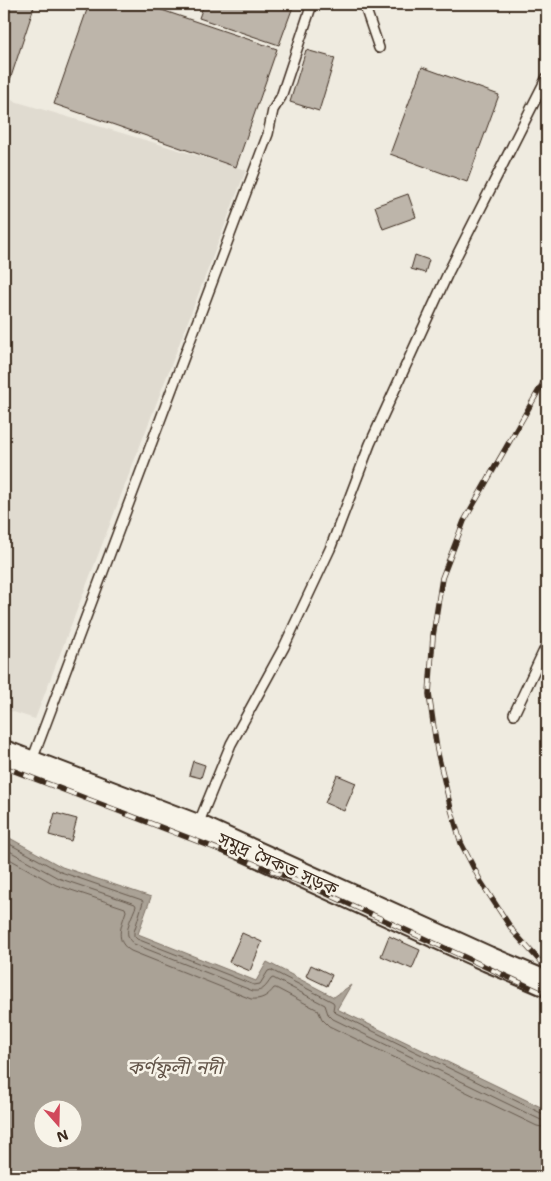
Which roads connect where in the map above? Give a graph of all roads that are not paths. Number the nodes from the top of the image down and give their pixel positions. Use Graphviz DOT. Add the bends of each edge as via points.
graph roads {
  1 [pos="312,4"];
  2 [pos="364,4"];
  3 [pos="379,48"];
  4 [pos="547,77"];
  5 [pos="547,644"];
  6 [pos="514,714"];
  7 [pos="4,753"];
  8 [pos="30,763"];
  9 [pos="196,827"];
  10 [pos="547,984"];
  1 -- 8 [label="lane" via="281,97 273,110 268,134"];
  2 -- 3 [label="lane"];
  4 -- 9 [label="lane" via="449,271 370,444 330,549 284,647 231,744"];
  5 -- 6 [label="lane"];
  7 -- 8 [label="main road, সমুদ্র সৈকত সড়ক"];
  8 -- 9 [label="main road, সমুদ্র সৈকত সড়ক"];
  9 -- 10 [label="main road, সমুদ্র সৈকত সড়ক"];
}
